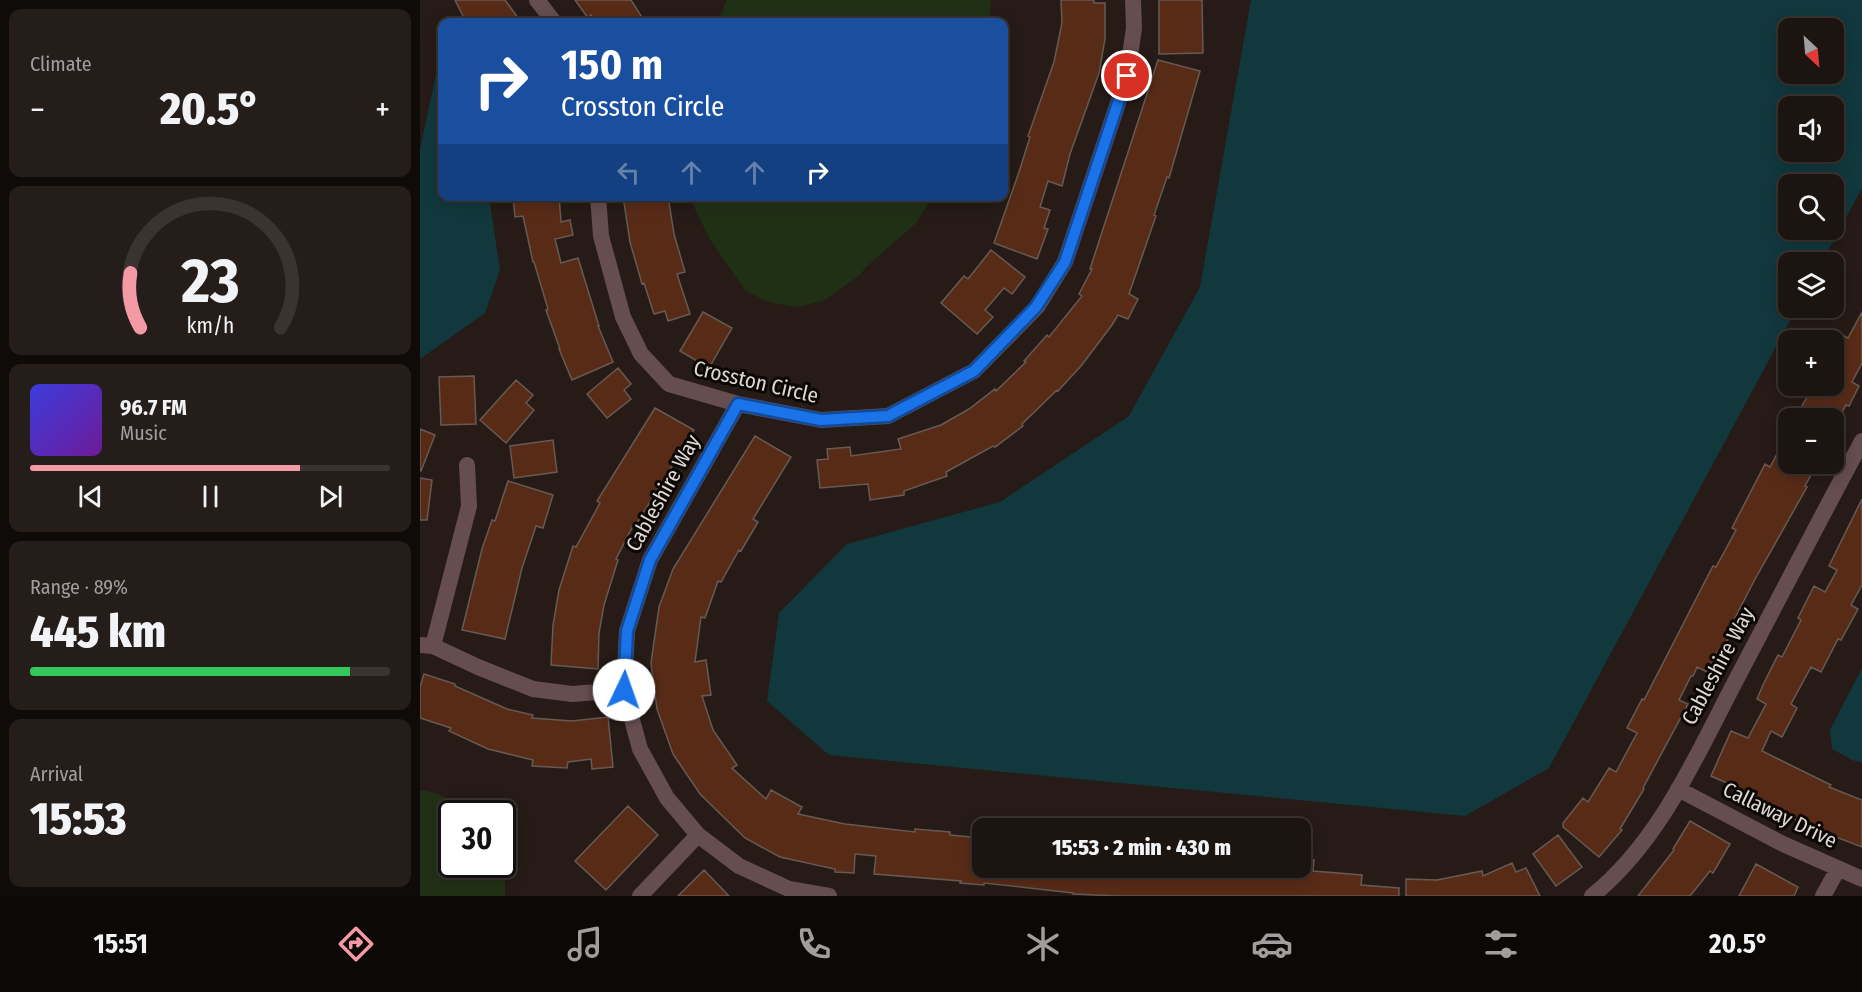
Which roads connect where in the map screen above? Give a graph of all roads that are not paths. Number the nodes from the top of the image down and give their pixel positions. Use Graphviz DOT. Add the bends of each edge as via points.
graph roads {
  1 [pos="537,0"];
  2 [pos="1133,0"];
  3 [pos="551,18"];
  4 [pos="598,201"];
  5 [pos="738,404"];
  6 [pos="1862,441"];
  7 [pos="467,465"];
  8 [pos="426,646"];
  9 [pos="624,690"];
  10 [pos="1678,789"];
  11 [pos="698,835"];
  12 [pos="1839,869"];
  13 [pos="1862,879"];
  14 [pos="640,896"];
  15 [pos="829,896"];
  16 [pos="1592,896"];
  17 [pos="1823,896"];
  1 -- 3 [label="street"];
  2 -- 5 [label="street, Crosston Circle" via="1134,28 1127,76 1065,262 1036,307 974,371 888,416 821,420"];
  4 -- 5 [label="street, Crosston Circle" via="601,236 623,318 641,354 669,384"];
  5 -- 9 [label="street, Cableshire Way" via="650,560 627,631"];
  6 -- 10 [label="street, Cableshire Way"];
  7 -- 8 [label="street" via="469,506"];
  8 -- 9 [label="street" via="533,689 572,694"];
  9 -- 11 [label="street, Cableshire Way" via="640,749 667,798"];
  10 -- 12 [label="street, Callaway Drive"];
  10 -- 16 [label="street, Cableshire Way" via="1640,848"];
  11 -- 14 [label="street"];
  11 -- 15 [label="street, Cableshire Way" via="739,866 789,889"];
  12 -- 13 [label="street, Callaway Drive"];
  12 -- 17 [label="street"];
}
